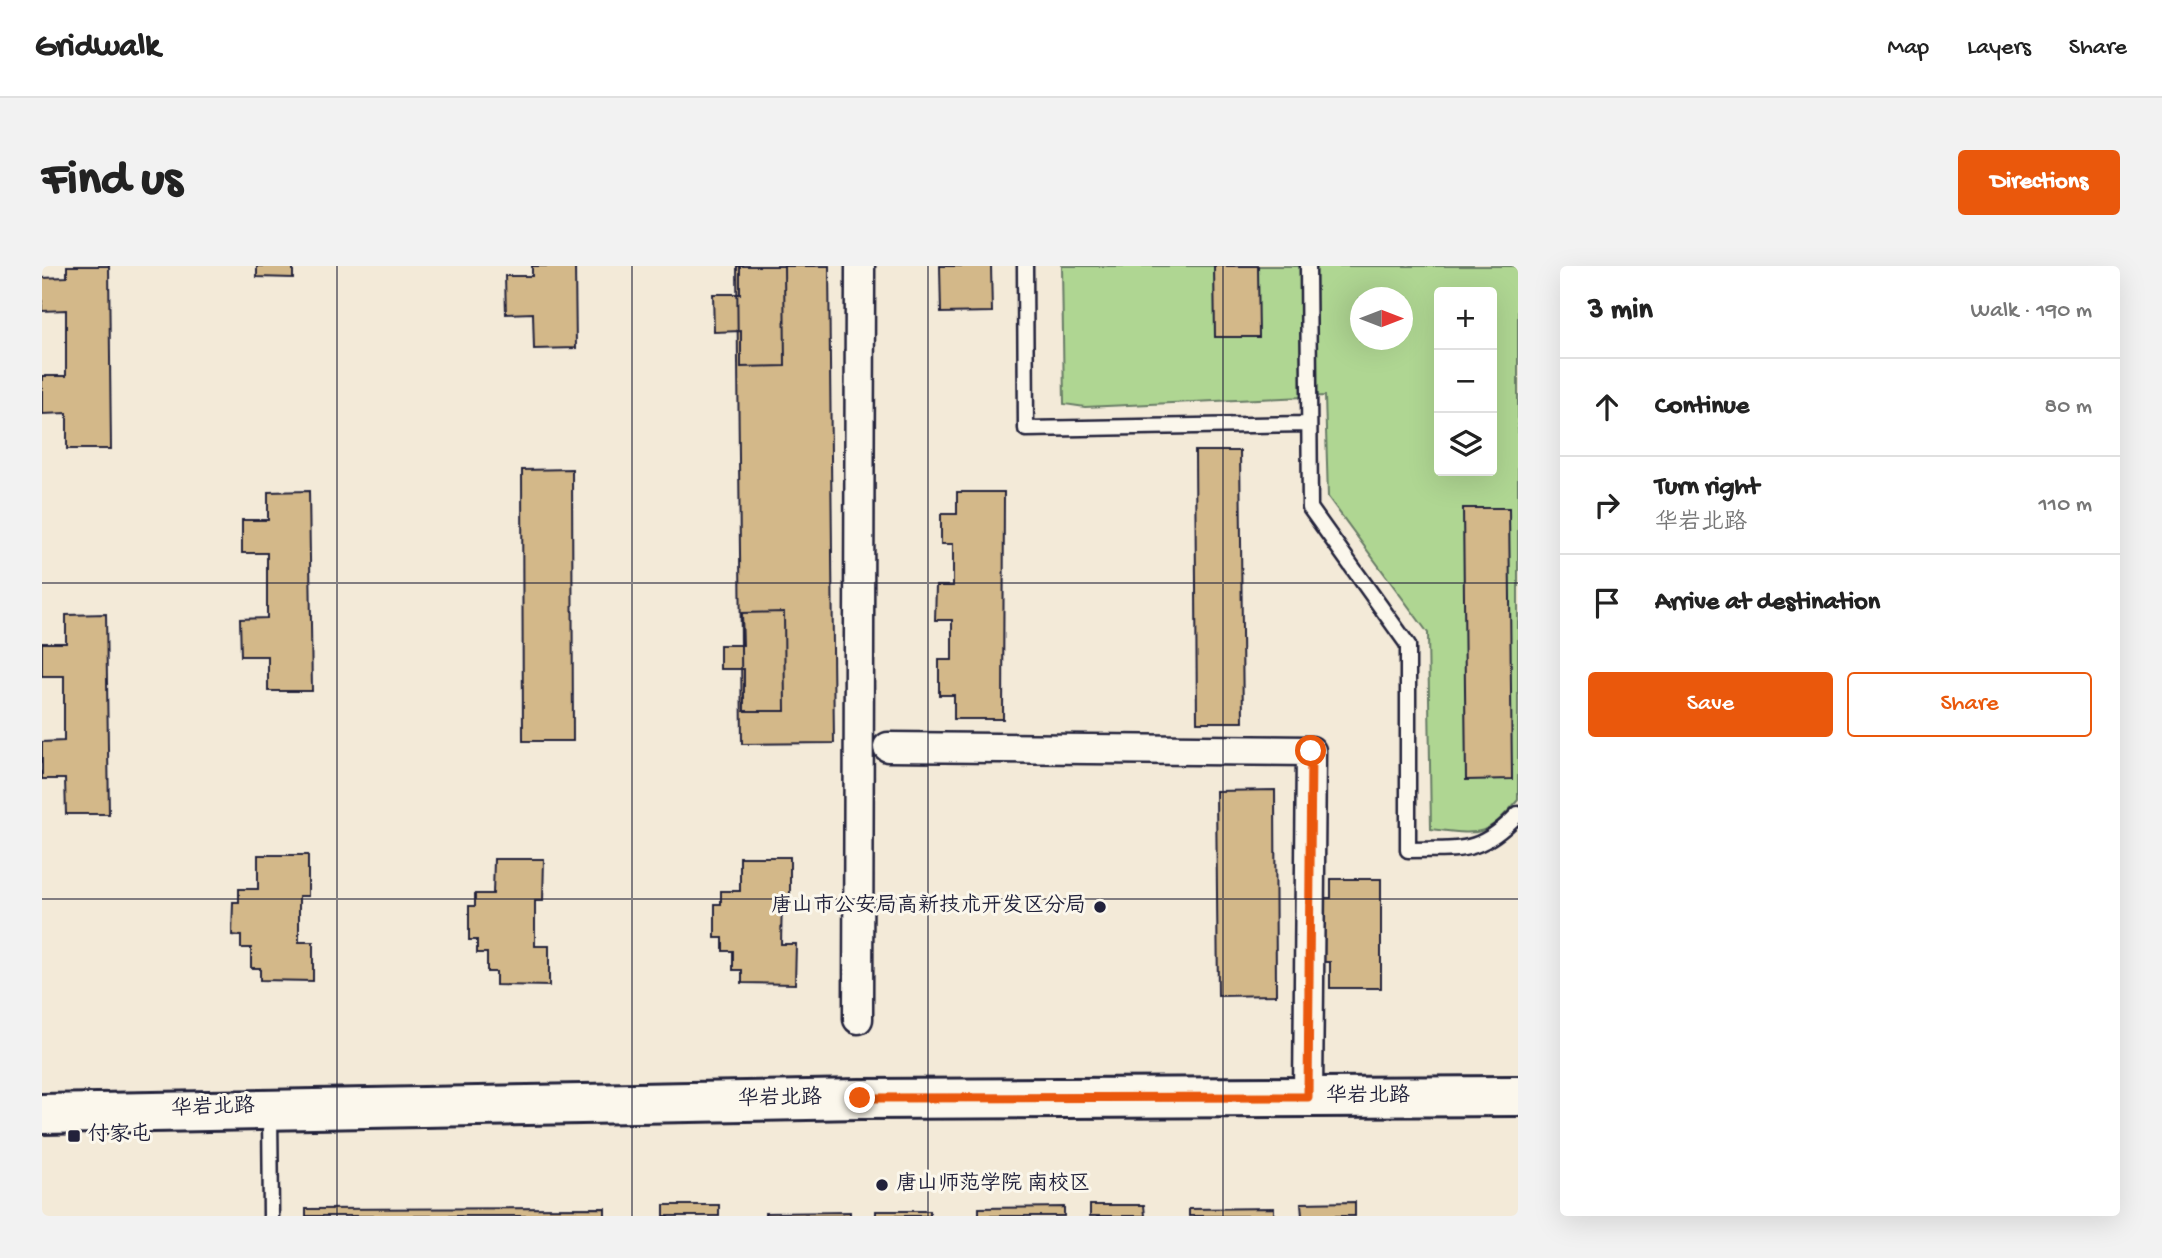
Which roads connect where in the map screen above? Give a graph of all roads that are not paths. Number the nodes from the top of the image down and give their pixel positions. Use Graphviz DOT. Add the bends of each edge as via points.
graph roads {
  1 [pos="860,266"];
  2 [pos="1025,266"];
  3 [pos="1308,266"];
  4 [pos="1308,424"];
  5 [pos="888,747"];
  6 [pos="1518,814"];
  7 [pos="858,1019"];
  8 [pos="1518,1096"];
  9 [pos="1308,1097"];
  10 [pos="270,1108"];
  11 [pos="42,1114"];
  12 [pos="271,1216"];
  1 -- 7 [label="street"];
  2 -- 4 [label="lane" via="1026,429"];
  3 -- 4 [label="lane"];
  4 -- 6 [label="lane" via="1310,508 1408,645 1408,850 1469,849 1497,836"];
  5 -- 9 [label="street" via="1311,751"];
  8 -- 9 [label="street, 华岩北路"];
  9 -- 10 [label="street, 华岩北路" via="860,1098"];
  10 -- 11 [label="street, 华岩北路"];
  10 -- 12 [label="lane"];
}
